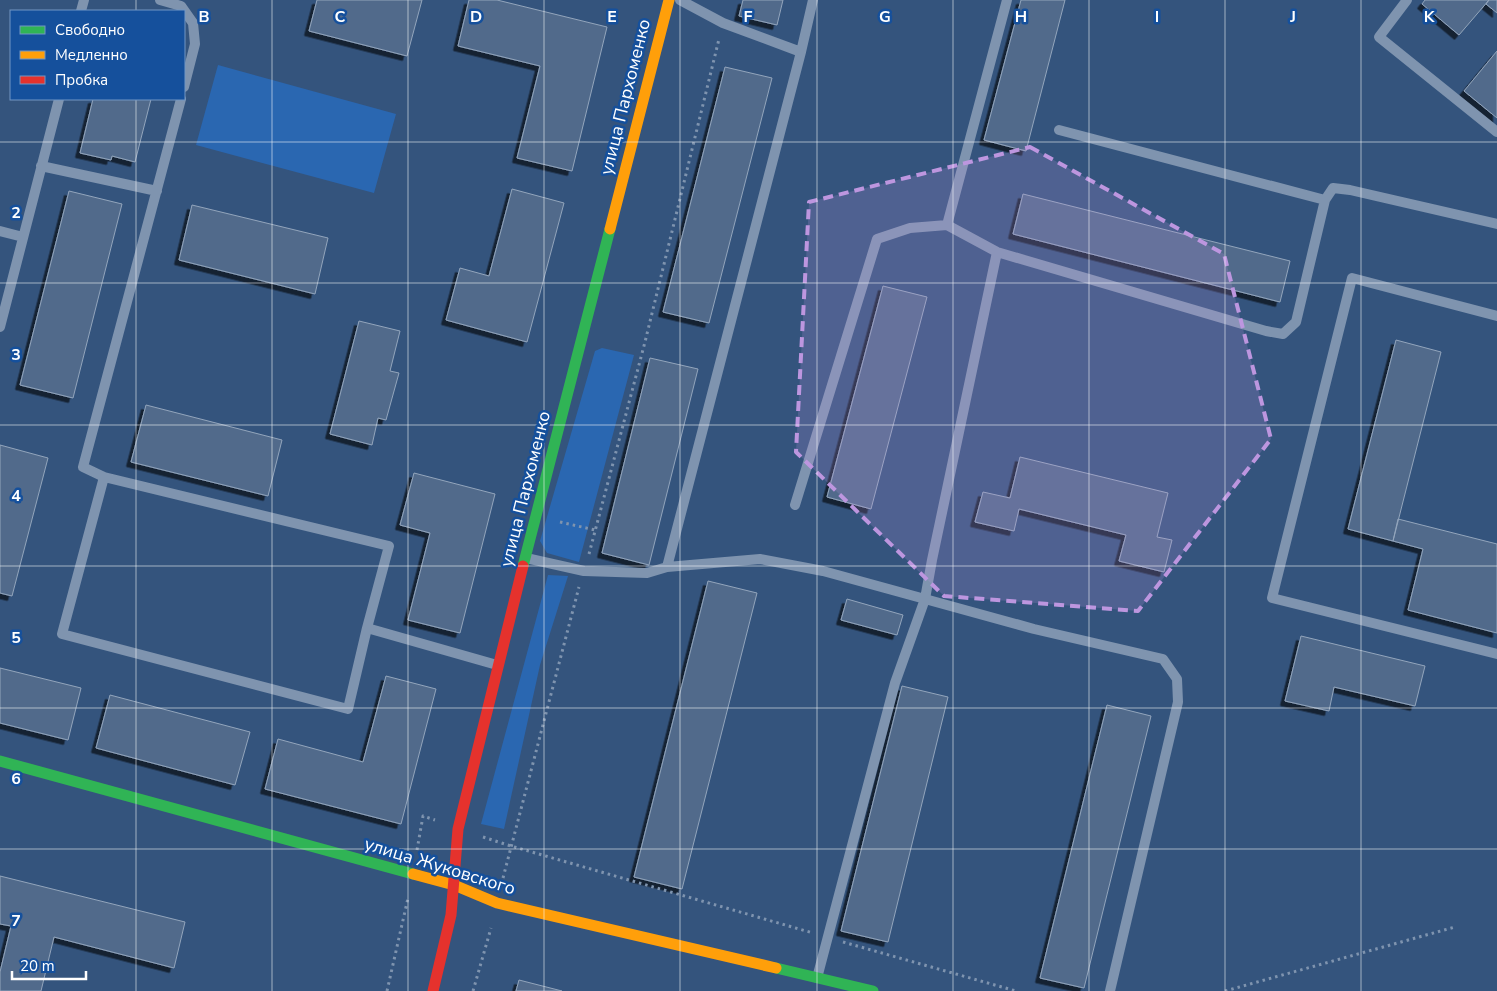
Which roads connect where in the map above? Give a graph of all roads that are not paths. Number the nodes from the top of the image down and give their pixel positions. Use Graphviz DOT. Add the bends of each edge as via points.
graph roads {
  1 [pos="160,0"];
  2 [pos="668,0"];
  3 [pos="680,0"];
  4 [pos="813,0"];
  5 [pos="1007,0"];
  6 [pos="1406,0"];
  7 [pos="184,10"];
  8 [pos="185,12"];
  9 [pos="801,52"];
  10 [pos="185,83"];
  11 [pos="58,100"];
  12 [pos="181,100"];
  13 [pos="1059,130"];
  14 [pos="1497,132"];
  15 [pos="41,166"];
  16 [pos="157,191"];
  17 [pos="1325,200"];
  18 [pos="1497,224"];
  19 [pos="947,225"];
  20 [pos="0,231"];
  21 [pos="23,237"];
  22 [pos="997,252"];
  23 [pos="1497,316"];
  24 [pos="0,327"];
  25 [pos="104,477"];
  26 [pos="795,505"];
  27 [pos="525,558"];
  28 [pos="667,567"];
  29 [pos="925,599"];
  30 [pos="367,628"];
  31 [pos="1497,654"];
  32 [pos="499,665"];
  33 [pos="0,761"];
  34 [pos="454,885"];
  35 [pos="817,978"];
  36 [pos="433,991"];
  37 [pos="814,991"];
  38 [pos="874,991"];
  39 [pos="1110,991"];
  1 -- 7 [label="lane" via="181,6"];
  2 -- 27 [label="street, улица Пархоменко"];
  3 -- 9 [label="lane" via="723,23"];
  4 -- 9 [label="lane"];
  5 -- 19 [label="lane"];
  6 -- 14 [label="lane" via="1379,37"];
  8 -- 10 [label="lane" via="193,23 195,44"];
  9 -- 28 [label="lane"];
  11 -- 15 [label="lane"];
  12 -- 16 [label="lane"];
  13 -- 17 [label="lane"];
  15 -- 16 [label="lane"];
  15 -- 21 [label="lane"];
  16 -- 25 [label="lane" via="83,467"];
  17 -- 18 [label="lane" via="1333,188 1350,190"];
  17 -- 22 [label="lane" via="1296,322 1284,334 1266,332"];
  19 -- 22 [label="lane"];
  19 -- 26 [label="lane" via="910,228 877,239"];
  20 -- 21 [label="lane"];
  21 -- 24 [label="lane"];
  22 -- 29 [label="lane"];
  23 -- 31 [label="lane" via="1352,278 1272,598"];
  25 -- 30 [label="lane" via="389,546"];
  25 -- 30 [label="lane" via="62,634 348,709"];
  27 -- 28 [label="lane" via="584,571 647,573"];
  27 -- 32 [label="street, улица Пархоменко"];
  28 -- 29 [label="lane" via="760,559"];
  29 -- 35 [label="lane" via="895,683"];
  29 -- 39 [label="lane" via="1163,659 1177,679 1178,702"];
  30 -- 32 [label="lane"];
  32 -- 34 [label="street, улица Пархоменко" via="458,828"];
  33 -- 34 [label="street, улица Жуковского"];
  34 -- 35 [label="street, улица Жуковского" via="497,903"];
  34 -- 36 [label="street, улица Пархоменко" via="451,915"];
  35 -- 37 [label="lane"];
  35 -- 38 [label="street, улица Жуковского"];
}
